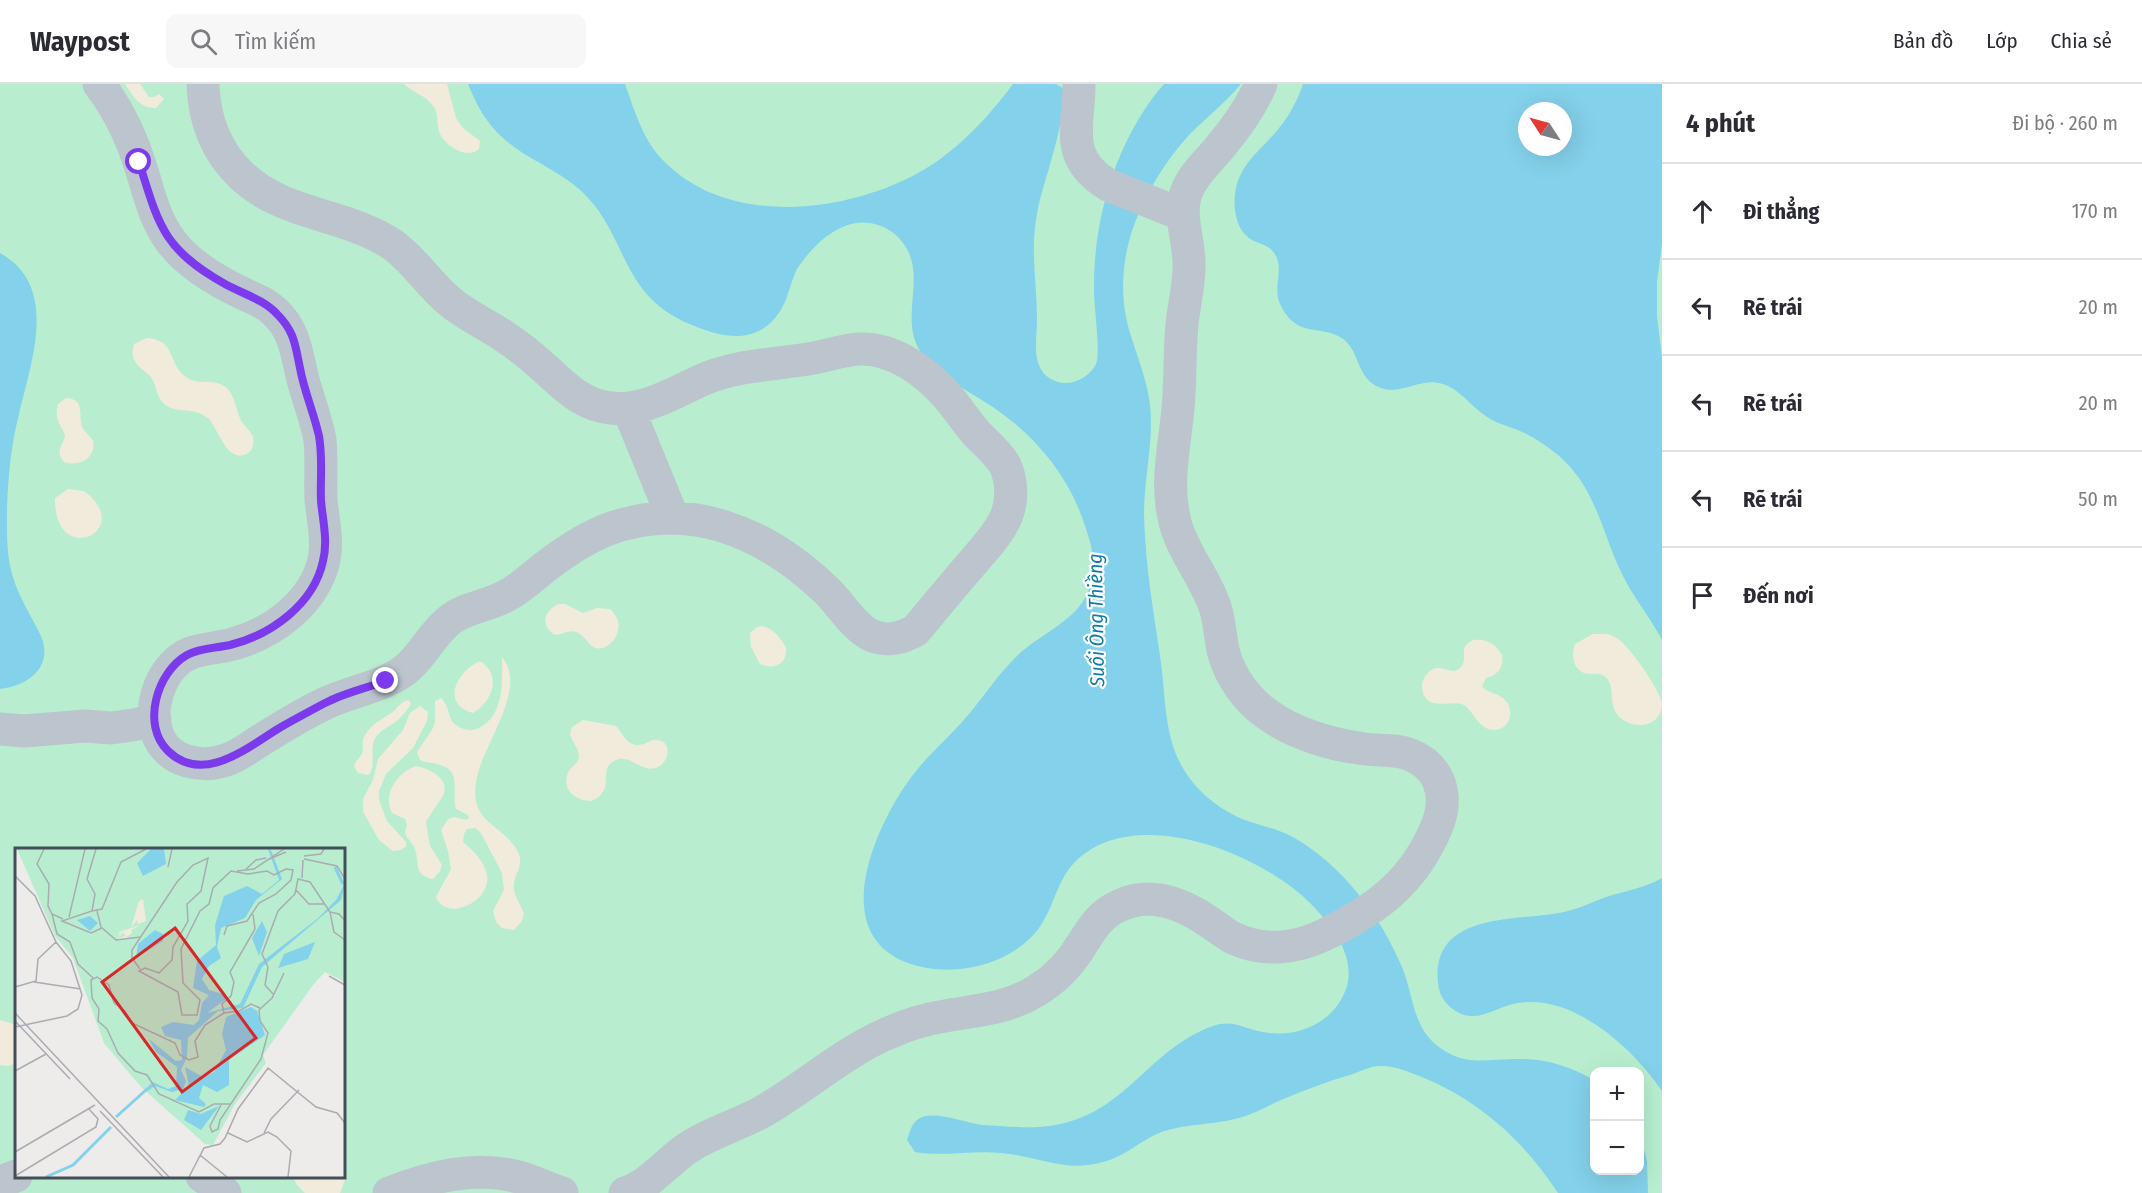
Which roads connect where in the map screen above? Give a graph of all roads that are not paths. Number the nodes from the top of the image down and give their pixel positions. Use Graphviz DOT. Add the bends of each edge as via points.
graph roads {
  1 [pos="99,84"];
  2 [pos="203,84"];
  3 [pos="1079,84"];
  4 [pos="1261,84"];
  5 [pos="1183,215"];
  6 [pos="628,408"];
  7 [pos="673,518"];
  8 [pos="155,720"];
  9 [pos="0,729"];
  10 [pos="15,1176"];
  11 [pos="205,1178"];
  12 [pos="0,1182"];
  13 [pos="225,1193"];
  14 [pos="389,1193"];
  15 [pos="562,1193"];
  16 [pos="625,1193"];
  1 -- 8 [label="lane" via="129,137 152,206 171,241 194,264 262,302 287,325 320,439 326,547 311,591 266,631 233,644 189,653 174,664 159,689"];
  2 -- 6 [label="lane" via="205,111 219,147 252,184 281,202 374,234 410,259 449,301 529,354 570,392 597,406"];
  3 -- 5 [label="lane" via="1075,133 1086,167 1108,185"];
  4 -- 5 [label="lane" via="1236,126 1192,179"];
  5 -- 16 [label="lane" via="1189,271 1171,504 1183,545 1210,594 1230,670 1250,700 1274,719 1332,742 1400,752 1424,762 1442,793 1441,816 1430,843 1407,877 1377,905 1301,944 1268,947 1236,939 1173,903 1144,899 1115,907 1102,915 1059,973 1043,987 989,1010 918,1022 866,1043 762,1112 693,1144 642,1186"];
  6 -- 7 [label="lane"];
  6 -- 7 [label="lane" via="726,371 851,350 878,351 902,360 945,393 966,422 997,453 1010,481 1008,510 996,534 916,630 895,639 865,632 802,569 762,543 719,524"];
  7 -- 8 [label="lane" via="627,524 584,541 504,597 448,621 415,662 401,673 328,701 226,760 200,764 177,758 162,744"];
  8 -- 9 [label="lane" via="111,728"];
  10 -- 12 [label="lane"];
  11 -- 13 [label="lane"];
  14 -- 15 [label="lane" via="411,1184 470,1172 516,1176"];
}
